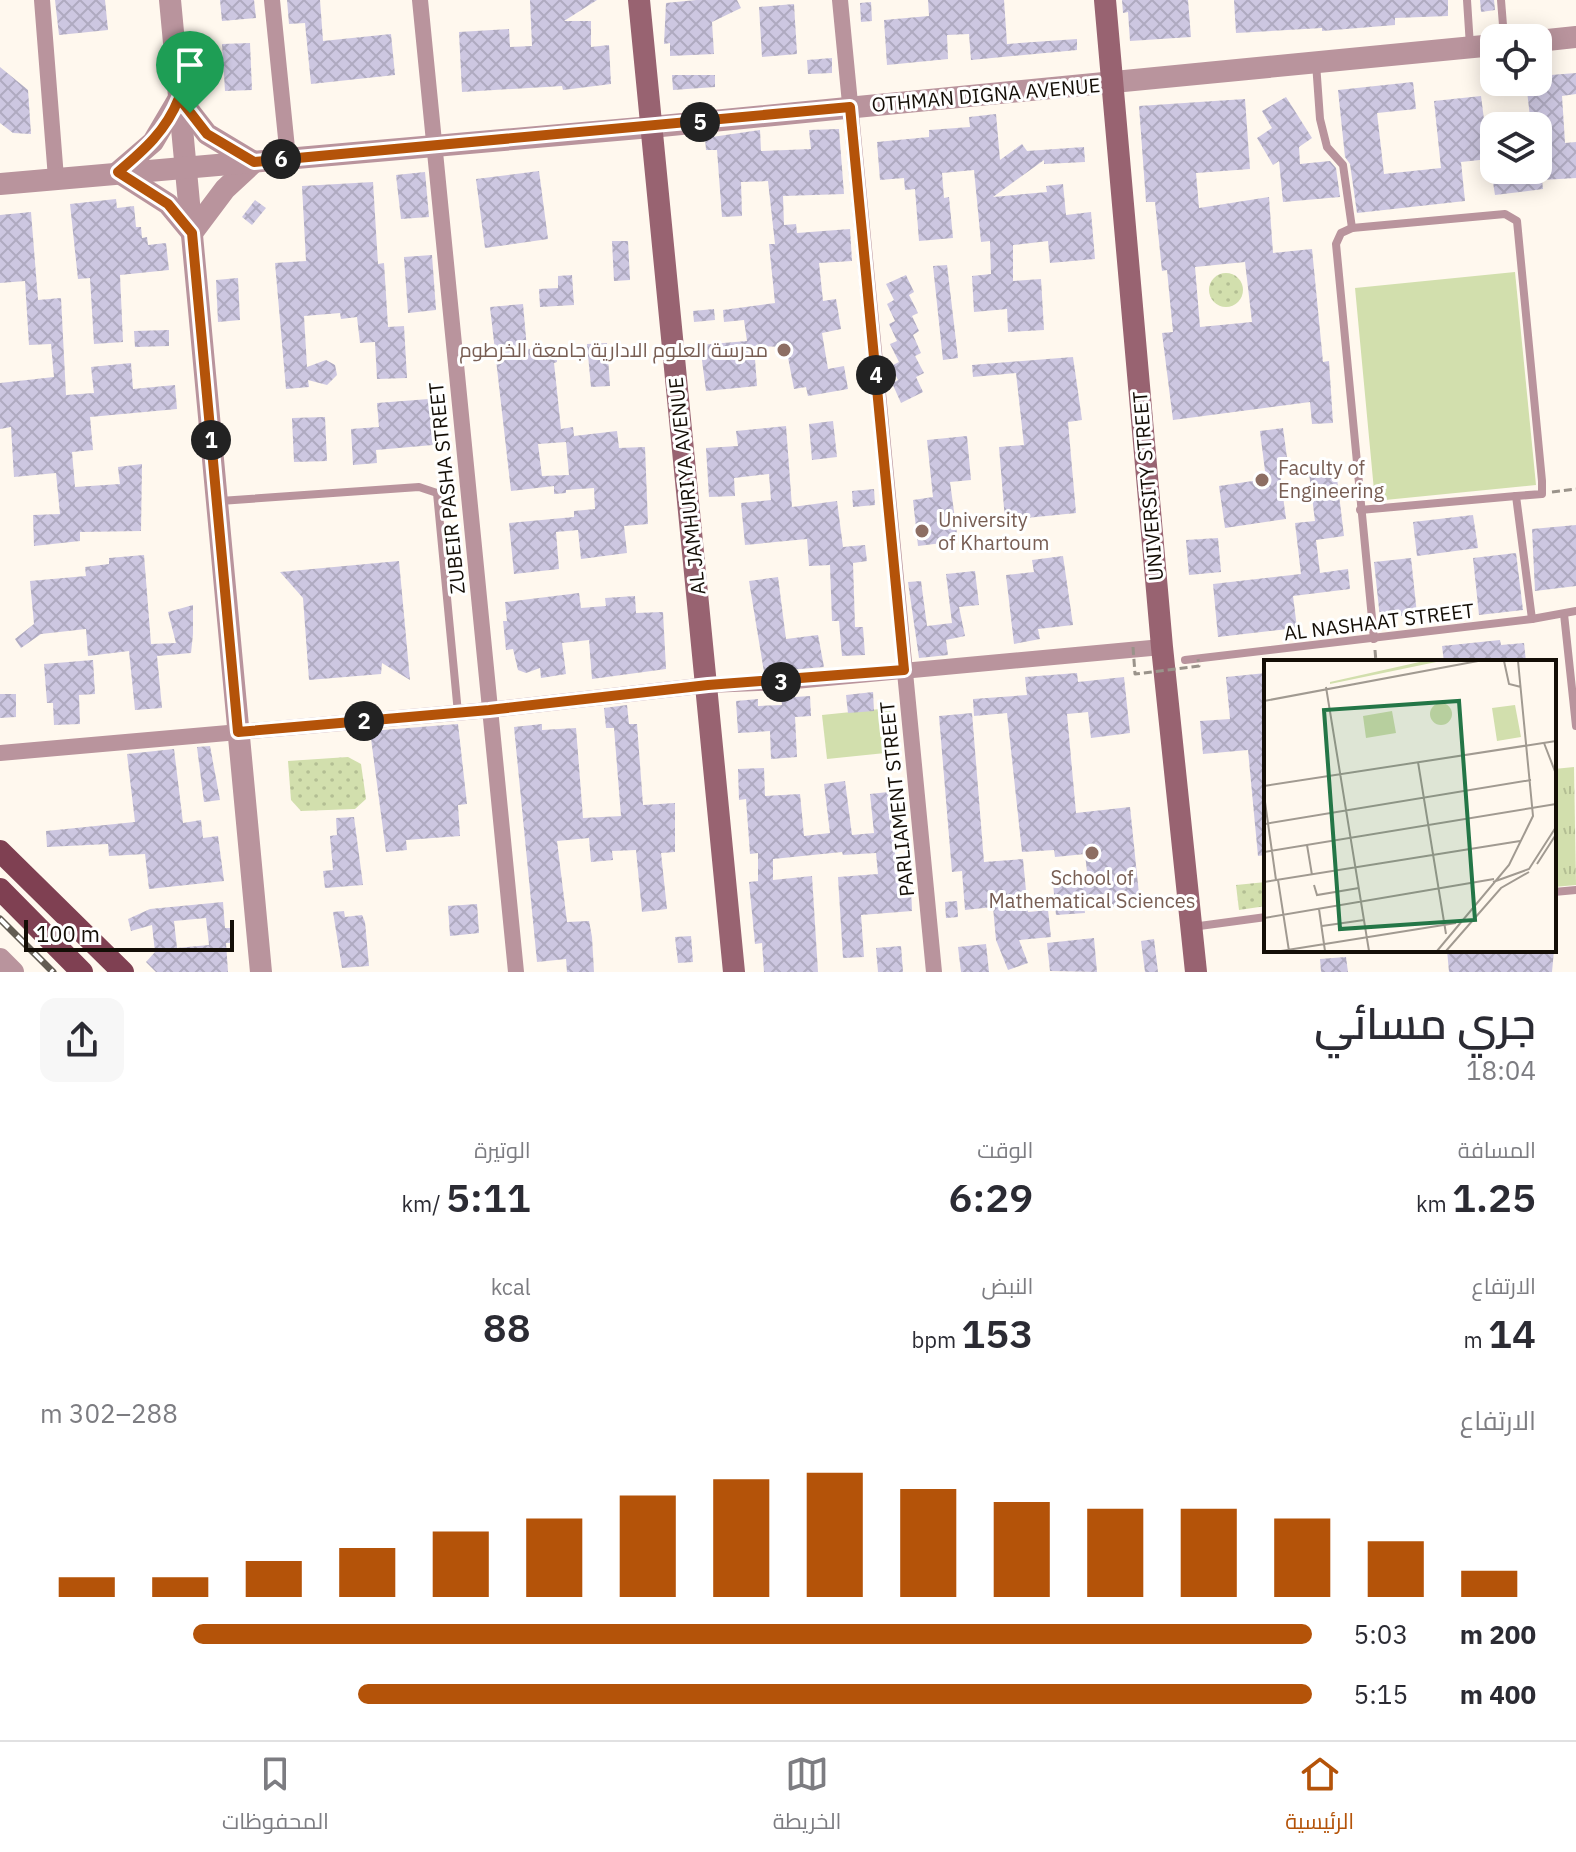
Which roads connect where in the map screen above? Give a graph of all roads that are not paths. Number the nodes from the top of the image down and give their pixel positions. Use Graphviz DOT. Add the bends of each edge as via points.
graph roads {
  1 [pos="42,0"];
  2 [pos="170,0"];
  3 [pos="272,0"];
  4 [pos="420,0"];
  5 [pos="639,0"];
  6 [pos="840,0"];
  7 [pos="1105,0"];
  8 [pos="1467,0"];
  9 [pos="1501,0"];
  10 [pos="1503,24"];
  11 [pos="1576,37"];
  12 [pos="1552,40"];
  13 [pos="1480,46"];
  14 [pos="1470,47"];
  15 [pos="1316,63"];
  16 [pos="1113,84"];
  17 [pos="179,98"];
  18 [pos="850,107"];
  19 [pos="651,127"];
  20 [pos="433,145"];
  21 [pos="288,158"];
  22 [pos="254,162"];
  23 [pos="186,168"];
  24 [pos="118,172"];
  25 [pos="56,178"];
  26 [pos="0,184"];
  27 [pos="1352,228"];
  28 [pos="192,233"];
  29 [pos="1516,496"];
  30 [pos="217,502"];
  31 [pos="1360,510"];
  32 [pos="1576,611"];
  33 [pos="1564,614"];
  34 [pos="1532,619"];
  35 [pos="1374,639"];
  36 [pos="1162,647"];
  37 [pos="1185,660"];
  38 [pos="904,670"];
  39 [pos="708,685"];
  40 [pos="489,710"];
  41 [pos="458,713"];
  42 [pos="1576,726"];
  43 [pos="238,732"];
  44 [pos="0,753"];
  45 [pos="0,851"];
  46 [pos="22,873"];
  47 [pos="1576,890"];
  48 [pos="1,892"];
  49 [pos="1556,892"];
  50 [pos="1264,917"];
  51 [pos="1192,927"];
  52 [pos="0,959"];
  53 [pos="13,972"];
  54 [pos="82,972"];
  55 [pos="123,972"];
  56 [pos="261,972"];
  57 [pos="516,972"];
  58 [pos="734,972"];
  59 [pos="934,972"];
  60 [pos="1196,972"];
  1 -- 25 [label="street"];
  2 -- 17 [label="street"];
  3 -- 21 [label="street"];
  4 -- 20 [label="street, ZUBEIR PASHA STREET"];
  5 -- 19 [label="main road, AL JAMHURIYA AVENUE"];
  6 -- 18 [label="street, PARLIAMENT STREET"];
  7 -- 16 [label="main road, UNIVERSITY STREET"];
  8 -- 14 [label="lane"];
  9 -- 10 [label="lane"];
  11 -- 12 [label="street"];
  13 -- 14 [label="street, OTHMAN DIGNA AVENUE"];
  14 -- 15 [label="street, OTHMAN DIGNA AVENUE"];
  15 -- 16 [label="street, OTHMAN DIGNA AVENUE"];
  15 -- 27 [label="lane" via="1320,119 1327,147 1343,165"];
  16 -- 18 [label="street, OTHMAN DIGNA AVENUE"];
  16 -- 36 [label="main road, UNIVERSITY STREET"];
  17 -- 22 [label="street" via="207,134"];
  17 -- 23 [label="street"];
  17 -- 24 [label="street" via="153,142"];
  18 -- 19 [label="street, OTHMAN DIGNA AVENUE"];
  18 -- 38 [label="street, PARLIAMENT STREET"];
  19 -- 20 [label="street, OTHMAN DIGNA AVENUE"];
  19 -- 39 [label="main road, AL JAMHURIYA AVENUE"];
  20 -- 21 [label="street, OTHMAN DIGNA AVENUE"];
  20 -- 40 [label="street, ZUBEIR PASHA STREET"];
  21 -- 22 [label="street, OTHMAN DIGNA AVENUE"];
  22 -- 23 [label="street, OTHMAN DIGNA AVENUE"];
  22 -- 28 [label="street" via="225,189"];
  23 -- 24 [label="street, OTHMAN DIGNA AVENUE"];
  23 -- 28 [label="street"];
  24 -- 25 [label="street, OTHMAN DIGNA AVENUE"];
  24 -- 28 [label="street" via="168,204"];
  25 -- 26 [label="street, OTHMAN DIGNA AVENUE"];
  27 -- 29 [label="lane" via="1505,214 1517,221 1542,494"];
  27 -- 31 [label="lane" via="1341,233 1336,244"];
  28 -- 30 [label="street"];
  29 -- 31 [label="lane"];
  29 -- 34 [label="lane"];
  30 -- 41 [label="lane" via="419,487 437,493"];
  30 -- 43 [label="street"];
  31 -- 35 [label="lane"];
  32 -- 33 [label="lane, AL NASHAAT STREET"];
  33 -- 34 [label="lane, AL NASHAAT STREET"];
  33 -- 42 [label="lane"];
  34 -- 35 [label="lane, AL NASHAAT STREET"];
  35 -- 37 [label="lane, AL NASHAAT STREET"];
  36 -- 38 [label="street"];
  36 -- 51 [label="main road, UNIVERSITY STREET"];
  38 -- 39 [label="street"];
  38 -- 59 [label="street, PARLIAMENT STREET"];
  39 -- 40 [label="street"];
  39 -- 58 [label="main road, AL JAMHURIYA AVENUE"];
  40 -- 41 [label="street"];
  40 -- 57 [label="street, ZUBEIR PASHA STREET"];
  41 -- 43 [label="street"];
  43 -- 44 [label="street"];
  43 -- 56 [label="street"];
  45 -- 46 [label="main road"];
  46 -- 48 [label="street"];
  46 -- 55 [label="main road"];
  47 -- 49 [label="lane"];
  48 -- 54 [label="main road"];
  50 -- 51 [label="lane"];
  51 -- 60 [label="main road, UNIVERSITY STREET"];
  52 -- 53 [label="street"];
}
